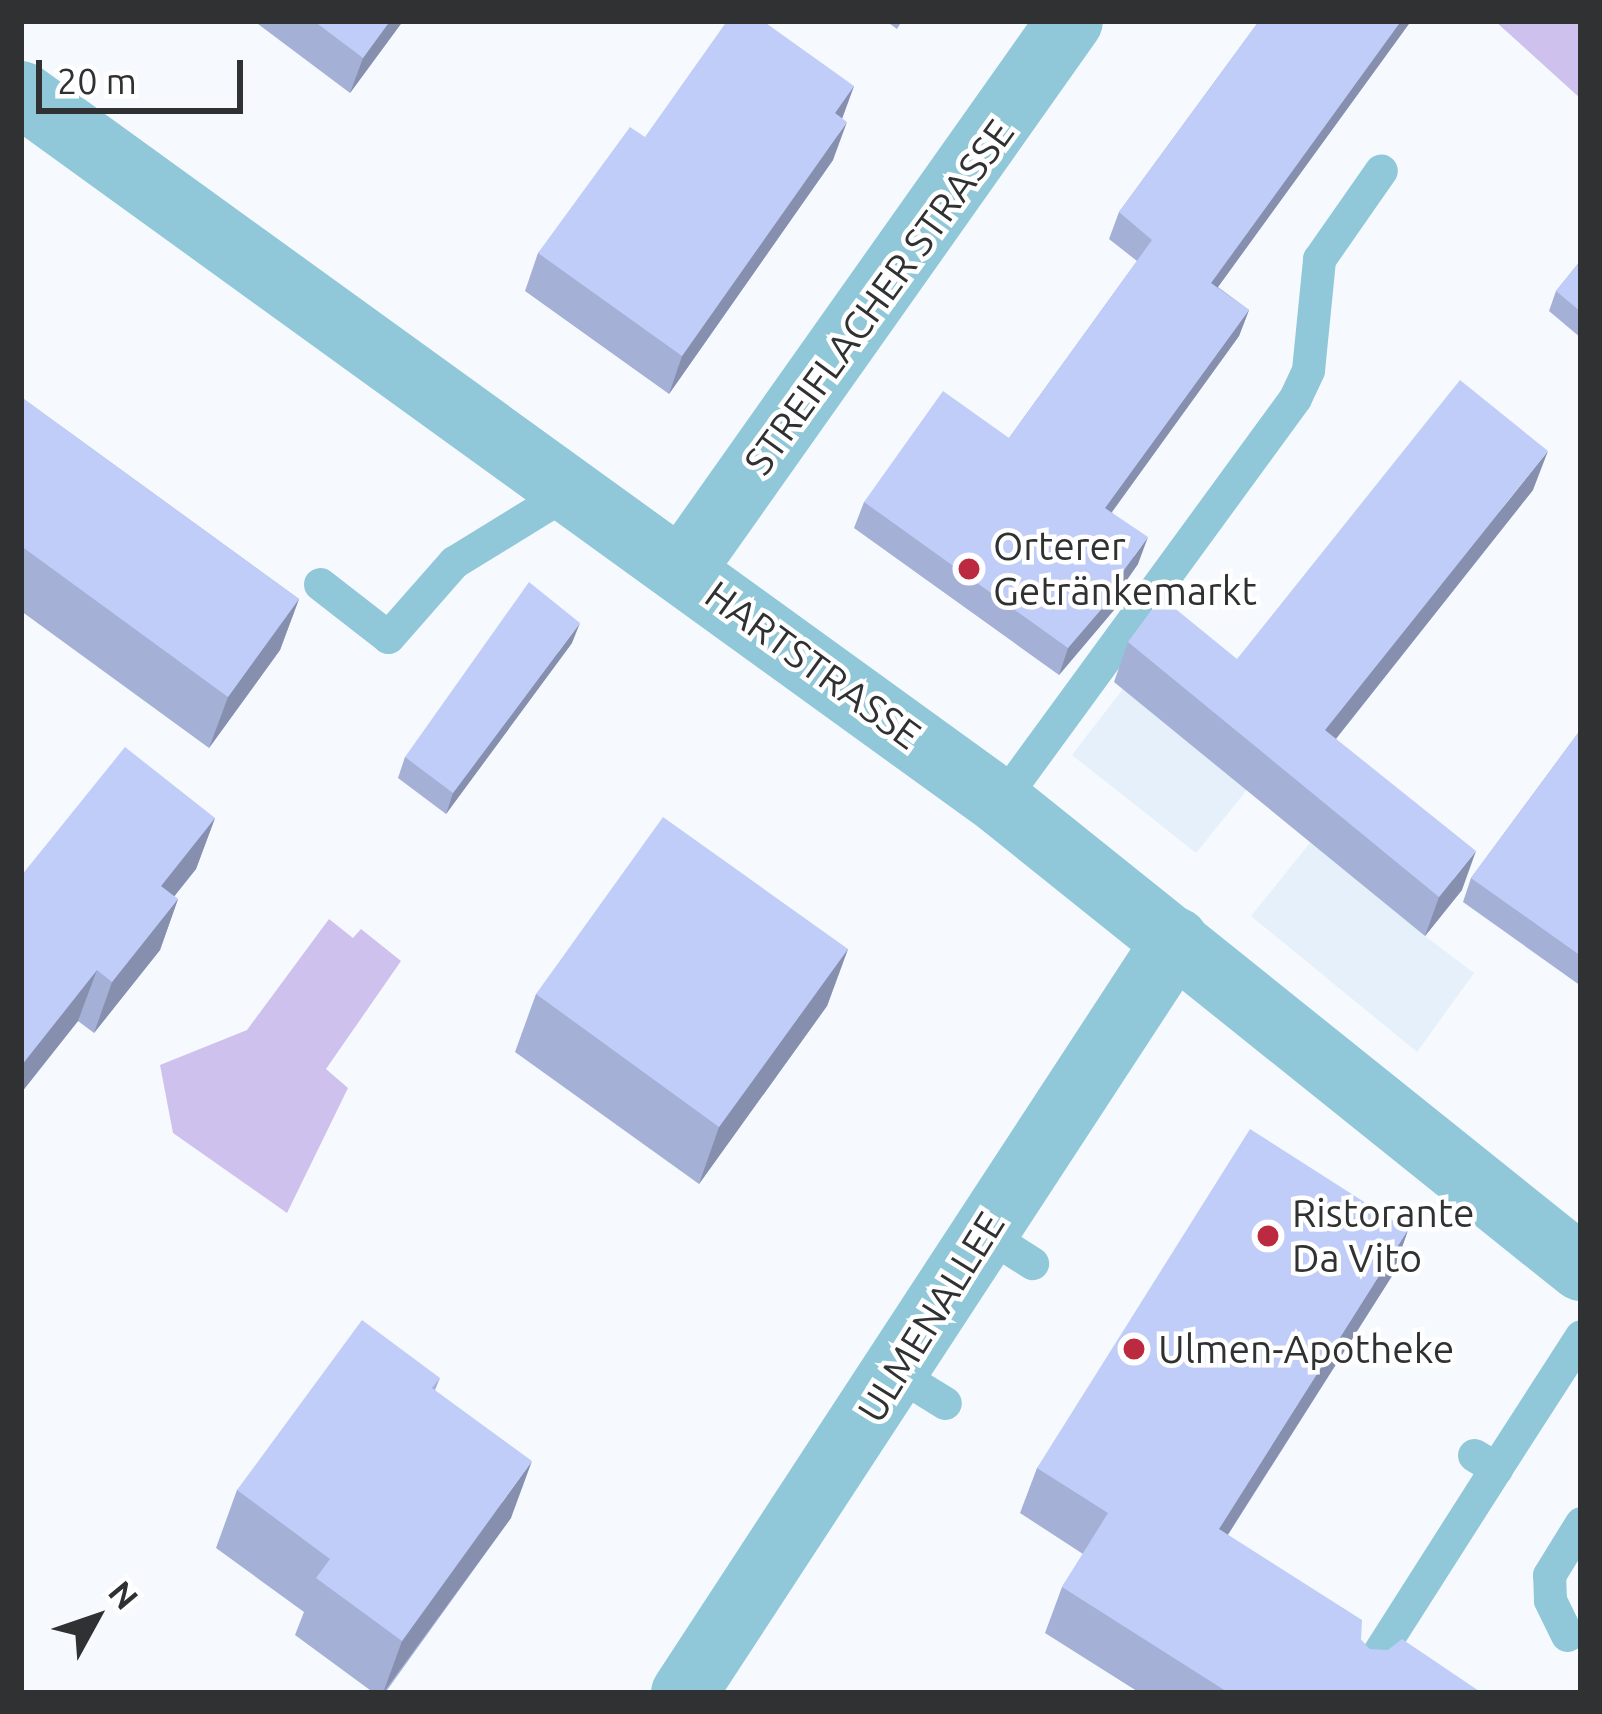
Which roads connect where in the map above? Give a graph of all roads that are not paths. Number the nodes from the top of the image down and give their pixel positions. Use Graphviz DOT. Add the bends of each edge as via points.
graph roads {
  1 [pos="1070,21"];
  2 [pos="21,94"];
  3 [pos="1381,170"];
  4 [pos="572,490"];
  5 [pos="682,570"];
  6 [pos="320,584"];
  7 [pos="1000,802"];
  8 [pos="1176,940"];
  9 [pos="1581,1268"];
  10 [pos="1581,1336"];
  11 [pos="1581,1523"];
  12 [pos="1567,1635"];
  13 [pos="1363,1677"];
  14 [pos="684,1693"];
  1 -- 5 [label="street, STREIFLACHER STRASSE"];
  2 -- 4 [label="street, HARTSTRASSE"];
  3 -- 7 [label="lane" via="1319,260 1308,370 1295,398"];
  4 -- 5 [label="street, HARTSTRASSE"];
  4 -- 6 [label="lane" via="454,562 388,637"];
  5 -- 7 [label="street, HARTSTRASSE"];
  7 -- 8 [label="street, HARTSTRASSE"];
  8 -- 9 [label="street, HARTSTRASSE"];
  8 -- 14 [label="street, ULMENALLEE" via="1009,1248 922,1389"];
  10 -- 13 [label="lane" via="1485,1461"];
  11 -- 12 [label="lane" via="1549,1575 1550,1600"];
}
